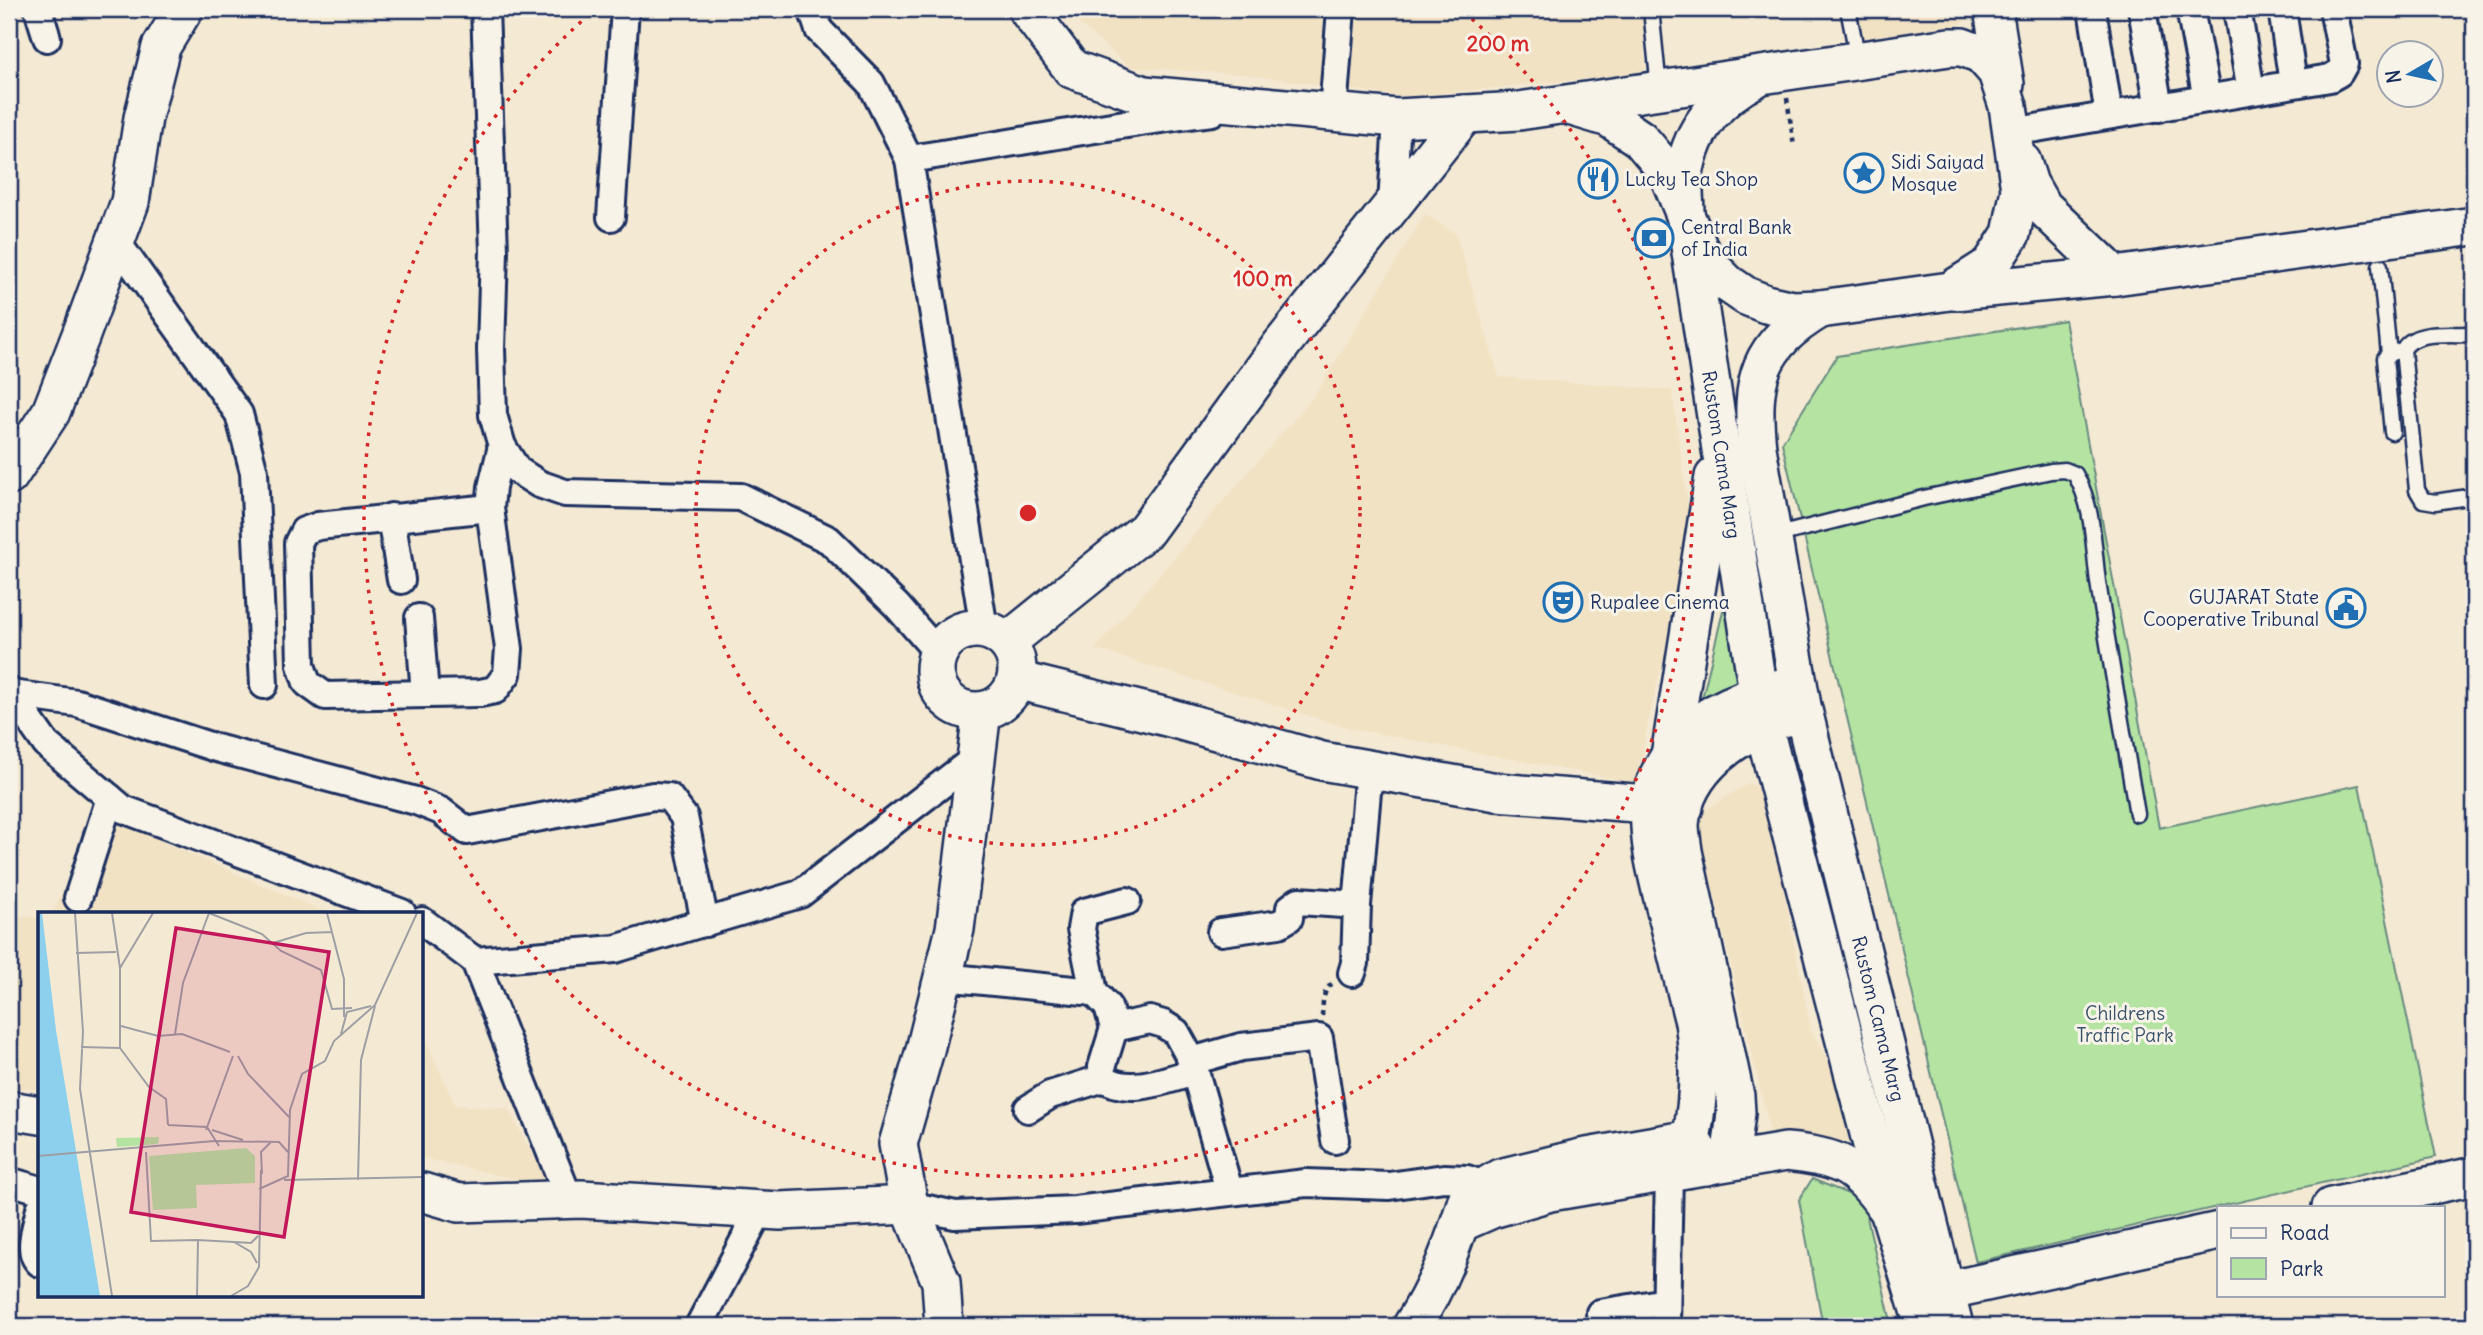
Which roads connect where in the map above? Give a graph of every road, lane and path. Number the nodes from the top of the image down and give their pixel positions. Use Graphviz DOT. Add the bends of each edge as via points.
graph roads {
  1 [pos="38,9"];
  2 [pos="184,9"];
  3 [pos="485,9"];
  4 [pos="625,9"];
  5 [pos="812,9"];
  6 [pos="1027,9"];
  7 [pos="1341,9"];
  8 [pos="1651,9"];
  9 [pos="1848,9"];
  10 [pos="1986,9"];
  11 [pos="1993,9"];
  12 [pos="2092,9"];
  13 [pos="2142,9"];
  14 [pos="2190,9"];
  15 [pos="2237,9"];
  16 [pos="2282,9"];
  17 [pos="2333,9"];
  18 [pos="47,38"];
  19 [pos="1949,47"];
  20 [pos="1858,61"];
  21 [pos="1772,74"];
  22 [pos="2293,83"];
  23 [pos="1659,89"];
  24 [pos="2251,91"];
  25 [pos="2207,99"];
  26 [pos="1566,105"];
  27 [pos="1267,106"];
  28 [pos="2159,108"];
  29 [pos="1333,112"];
  30 [pos="1465,114"];
  31 [pos="2109,115"];
  32 [pos="1397,118"];
  33 [pos="2010,119"];
  34 [pos="1794,146"];
  35 [pos="909,159"];
  36 [pos="1392,206"];
  37 [pos="1685,213"];
  38 [pos="611,217"];
  39 [pos="2474,226"];
  40 [pos="116,241"];
  41 [pos="2380,265"];
  42 [pos="2115,276"];
  43 [pos="1950,291"];
  44 [pos="1820,309"];
  45 [pos="2474,336"];
  46 [pos="2396,352"];
  47 [pos="2392,432"];
  48 [pos="1719,444"];
  49 [pos="502,446"];
  50 [pos="9,476"];
  51 [pos="2474,496"];
  52 [pos="490,508"];
  53 [pos="391,517"];
  54 [pos="1772,536"];
  55 [pos="401,580"];
  56 [pos="419,618"];
  57 [pos="995,635"];
  58 [pos="938,653"];
  59 [pos="1016,680"];
  60 [pos="264,685"];
  61 [pos="10,692"];
  62 [pos="425,694"];
  63 [pos="1800,697"];
  64 [pos="1761,709"];
  65 [pos="982,710"];
  66 [pos="978,756"];
  67 [pos="1670,756"];
  68 [pos="1369,769"];
  69 [pos="110,798"];
  70 [pos="1667,806"];
  71 [pos="2137,814"];
  72 [pos="78,898"];
  73 [pos="1127,901"];
  74 [pos="1357,905"];
  75 [pos="399,912"];
  76 [pos="424,923"];
  77 [pos="705,923"];
  78 [pos="1221,932"];
  79 [pos="475,961"];
  80 [pos="1352,973"];
  81 [pos="943,977"];
  82 [pos="1094,992"];
  83 [pos="1114,1028"];
  84 [pos="1319,1038"];
  85 [pos="1193,1066"];
  86 [pos="1104,1079"];
  87 [pos="1028,1109"];
  88 [pos="9,1110"];
  89 [pos="38,1115"];
  90 [pos="1335,1140"];
  91 [pos="1710,1156"];
  92 [pos="1669,1172"];
  93 [pos="2474,1176"];
  94 [pos="9,1181"];
  95 [pos="1487,1186"];
  96 [pos="38,1189"];
  97 [pos="1229,1190"];
  98 [pos="424,1193"];
  99 [pos="569,1199"];
  100 [pos="909,1205"];
  101 [pos="2336,1206"];
  102 [pos="760,1210"];
  103 [pos="1890,1214"];
  104 [pos="38,1220"];
  105 [pos="1460,1223"];
  106 [pos="2217,1231"];
  107 [pos="38,1261"];
  108 [pos="1945,1291"];
  109 [pos="1600,1313"];
  110 [pos="1666,1314"];
  111 [pos="699,1326"];
  112 [pos="944,1326"];
  113 [pos="1412,1326"];
  114 [pos="1924,1326"];
  115 [pos="1954,1326"];
  1 -- 18 [label="street"];
  2 -- 40 [label="street" via="161,47 143,118 130,202"];
  3 -- 49 [label="street" via="494,251 491,349 494,415"];
  4 -- 38 [label="street"];
  5 -- 35 [label="street" via="819,30 871,83"];
  6 -- 27 [label="street" via="1072,69 1144,95"];
  7 -- 29 [label="street"];
  8 -- 23 [label="lane"];
  9 -- 20 [label="lane"];
  10 -- 19 [label="street"];
  11 -- 33 [label="street"];
  12 -- 31 [label="street"];
  13 -- 28 [label="street"];
  14 -- 25 [label="street"];
  15 -- 24 [label="street"];
  16 -- 22 [label="street"];
  17 -- 22 [label="street" via="2344,64 2330,78"];
  19 -- 20 [label="street"];
  19 -- 33 [label="street" via="1973,50 1988,60 1997,72"];
  20 -- 21 [label="street"];
  21 -- 23 [label="street"];
  21 -- 34 [label="path"];
  21 -- 37 [label="street, Rustom Cama Marg" via="1738,87 1718,103 1696,134 1684,171"];
  22 -- 24 [label="street"];
  23 -- 26 [label="street"];
  24 -- 25 [label="street"];
  25 -- 28 [label="street"];
  26 -- 30 [label="street"];
  26 -- 37 [label="street" via="1609,118 1640,139 1667,171"];
  27 -- 29 [label="street"];
  27 -- 35 [label="street" via="1130,122"];
  28 -- 31 [label="street"];
  29 -- 32 [label="street"];
  30 -- 32 [label="street"];
  30 -- 36 [label="street"];
  31 -- 33 [label="street"];
  32 -- 36 [label="street"];
  33 -- 42 [label="street" via="2029,184 2041,205"];
  33 -- 43 [label="street" via="2020,190 2011,234 1991,265"];
  35 -- 57 [label="street"];
  36 -- 57 [label="street" via="1282,344 1146,530"];
  37 -- 44 [label="street, Rustom Cama Marg" via="1699,249 1727,283 1766,304"];
  37 -- 48 [label="street, Rustom Cama Marg"];
  39 -- 42 [label="street"];
  40 -- 50 [label="street" via="51,412"];
  40 -- 60 [label="street" via="239,414 254,472"];
  41 -- 46 [label="lane"];
  42 -- 43 [label="street"];
  43 -- 44 [label="street"];
  44 -- 54 [label="street, Rustom Cama Marg" via="1772,346 1759,378 1754,415"];
  45 -- 46 [label="lane" via="2416,337"];
  46 -- 47 [label="lane" via="2385,358"];
  46 -- 51 [label="lane" via="2417,490 2423,500 2435,502"];
  48 -- 64 [label="street, Rustom Cama Marg"];
  48 -- 67 [label="street"];
  49 -- 52 [label="street"];
  49 -- 58 [label="street" via="517,470 565,493 741,497 792,520 828,540"];
  52 -- 53 [label="street"];
  52 -- 62 [label="street" via="509,649 507,674 495,691"];
  53 -- 55 [label="street"];
  53 -- 62 [label="street" via="304,531 298,543 302,665 307,683 325,696"];
  54 -- 63 [label="street, Rustom Cama Marg"];
  54 -- 71 [label="lane" via="2051,471 2075,474 2089,508"];
  56 -- 62 [label="street"];
  57 -- 58 [label="street" via="970,628 946,641"];
  57 -- 59 [label="street" via="1014,653"];
  58 -- 65 [label="street" via="936,680 942,692 963,709"];
  59 -- 65 [label="street" via="1002,702"];
  59 -- 68 [label="street" via="1322,761"];
  61 -- 69 [label="street" via="46,744"];
  61 -- 77 [label="street" via="77,703 216,748 416,801 441,811 467,831 653,796 669,797 684,817"];
  63 -- 64 [label="street"];
  63 -- 108 [label="street, Rustom Cama Marg"];
  64 -- 67 [label="street" via="1713,714"];
  64 -- 70 [label="street" via="1744,735 1715,756"];
  64 -- 103 [label="street, Rustom Cama Marg"];
  65 -- 66 [label="street"];
  66 -- 77 [label="street" via="800,894"];
  66 -- 81 [label="street" via="955,929"];
  67 -- 70 [label="street" via="1658,775"];
  68 -- 70 [label="street" via="1497,792"];
  68 -- 74 [label="street"];
  69 -- 72 [label="street"];
  69 -- 75 [label="street" via="123,809"];
  70 -- 91 [label="street" via="1680,825 1735,1096 1736,1113"];
  73 -- 82 [label="street" via="1084,912 1082,929"];
  74 -- 78 [label="street" via="1299,901 1290,908 1289,918 1279,924"];
  74 -- 80 [label="street"];
  76 -- 79 [label="street"];
  77 -- 79 [label="street" via="614,949"];
  79 -- 99 [label="street"];
  80 -- 84 [label="path" via="1328,986"];
  81 -- 82 [label="street"];
  81 -- 100 [label="street" via="898,1144"];
  82 -- 83 [label="street" via="1108,1007"];
  83 -- 85 [label="street" via="1150,1020 1163,1024 1176,1032"];
  83 -- 86 [label="street" via="1102,1067"];
  84 -- 85 [label="street" via="1241,1047"];
  84 -- 90 [label="street"];
  85 -- 86 [label="street" via="1147,1084 1115,1086"];
  85 -- 97 [label="street"];
  86 -- 87 [label="street" via="1050,1095"];
  88 -- 89 [label="street"];
  91 -- 92 [label="street"];
  91 -- 95 [label="street" via="1581,1158 1500,1178"];
  91 -- 103 [label="street" via="1818,1155 1847,1166 1869,1183"];
  92 -- 105 [label="street" via="1550,1192"];
  92 -- 110 [label="street"];
  93 -- 101 [label="street"];
  94 -- 96 [label="street"];
  95 -- 97 [label="street" via="1444,1178 1389,1186 1306,1183"];
  95 -- 105 [label="street" via="1468,1197"];
  97 -- 100 [label="street" via="1075,1210 955,1214"];
  98 -- 99 [label="street" via="458,1203"];
  99 -- 102 [label="street"];
  100 -- 102 [label="street"];
  100 -- 112 [label="street" via="941,1282"];
  102 -- 111 [label="street"];
  103 -- 114 [label="street, Rustom Cama Marg"];
  104 -- 107 [label="street" via="32,1251"];
  105 -- 113 [label="street" via="1426,1305"];
  106 -- 108 [label="street"];
  108 -- 115 [label="street, Rustom Cama Marg"];
  109 -- 110 [label="street"];
}
